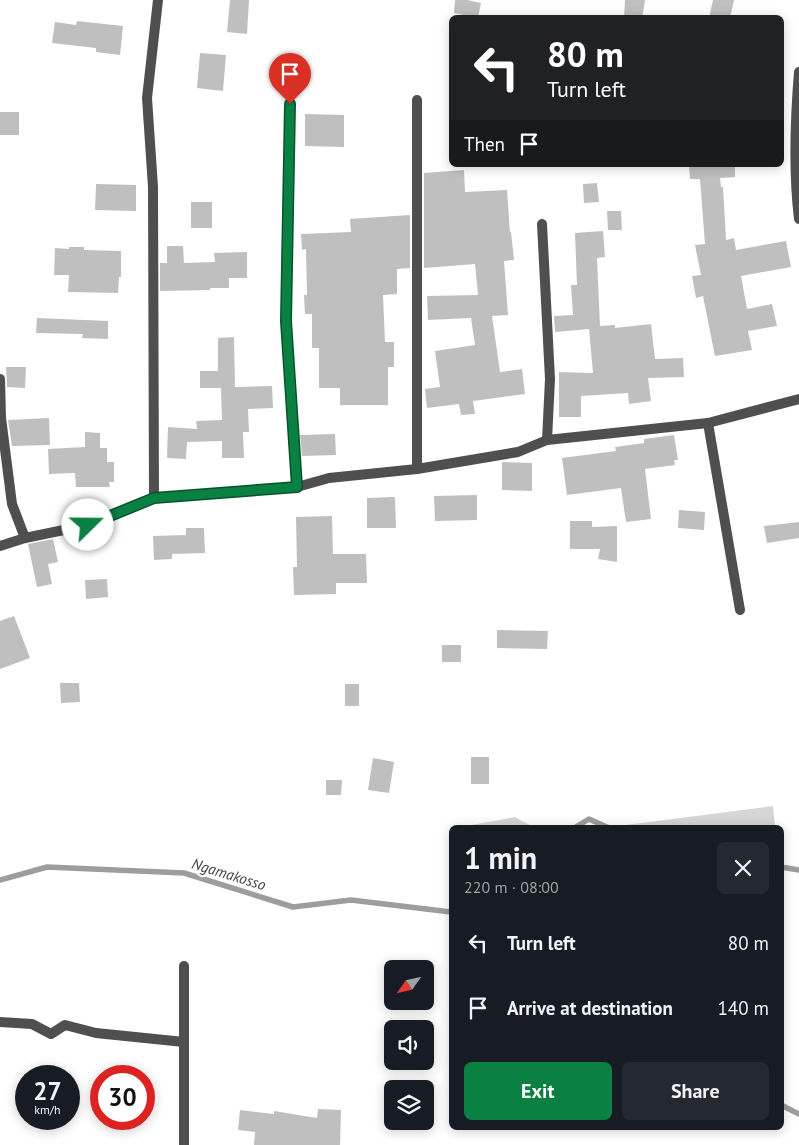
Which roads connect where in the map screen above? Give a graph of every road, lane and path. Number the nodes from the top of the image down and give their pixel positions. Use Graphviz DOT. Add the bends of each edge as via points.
graph roads {
  1 [pos="158,0"];
  2 [pos="799,72"];
  3 [pos="417,100"];
  4 [pos="290,104"];
  5 [pos="799,219"];
  6 [pos="542,224"];
  7 [pos="0,379"];
  8 [pos="799,399"];
  9 [pos="708,423"];
  10 [pos="547,440"];
  11 [pos="417,470"];
  12 [pos="297,487"];
  13 [pos="154,498"];
  14 [pos="24,538"];
  15 [pos="0,546"];
  16 [pos="740,610"];
  17 [pos="184,966"];
  18 [pos="0,1022"];
  19 [pos="184,1042"];
  20 [pos="184,1145"];
  1 -- 13 [label="street" via="147,98 153,187"];
  2 -- 5 [label="street" via="794,160"];
  3 -- 11 [label="street"];
  4 -- 12 [label="street" via="286,321"];
  6 -- 10 [label="street" via="550,379"];
  7 -- 14 [label="street" via="1,418 12,504"];
  8 -- 9 [label="street"];
  9 -- 10 [label="street"];
  9 -- 16 [label="street"];
  10 -- 11 [label="street" via="518,452"];
  11 -- 12 [label="street" via="330,478"];
  12 -- 13 [label="street"];
  13 -- 14 [label="street" via="88,525"];
  14 -- 15 [label="street"];
  17 -- 19 [label="street"];
  18 -- 19 [label="street" via="32,1024 51,1034 65,1025 96,1033"];
  19 -- 20 [label="street"];
}
